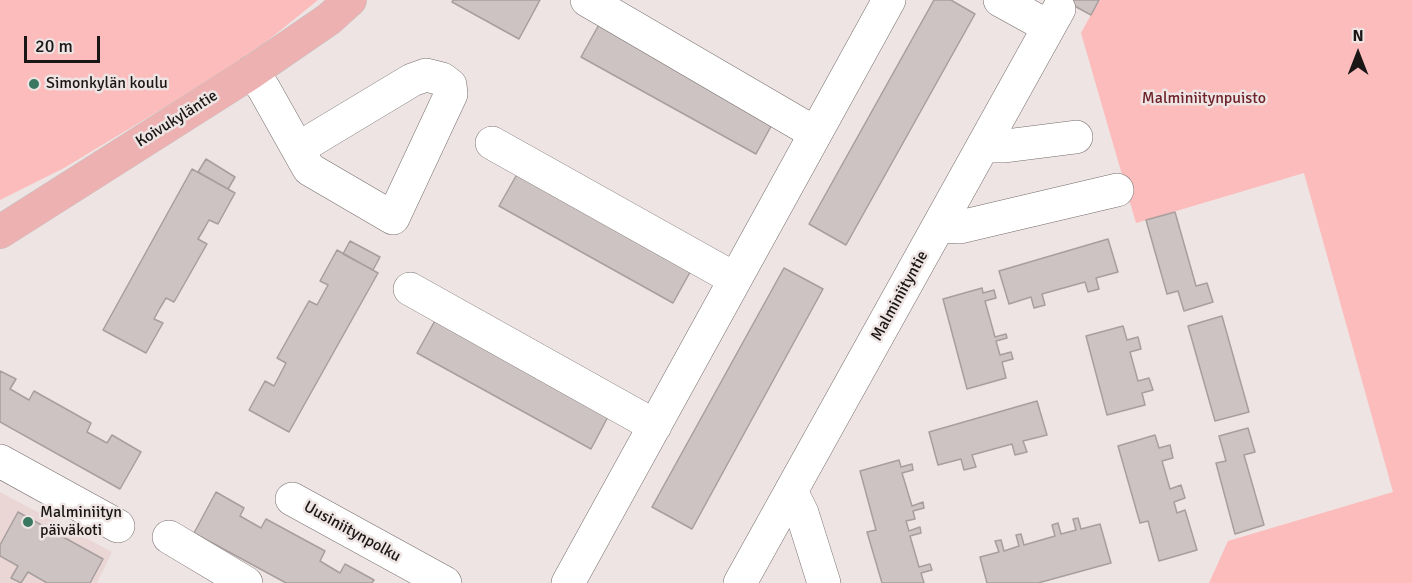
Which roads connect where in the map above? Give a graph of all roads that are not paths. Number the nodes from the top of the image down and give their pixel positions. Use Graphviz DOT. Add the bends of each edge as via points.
graph roads {
  1 [pos="350,0"];
  2 [pos="587,0"];
  3 [pos="888,0"];
  4 [pos="1000,0"];
  5 [pos="252,72"];
  6 [pos="815,134"];
  7 [pos="1076,137"];
  8 [pos="492,143"];
  9 [pos="983,146"];
  10 [pos="299,148"];
  11 [pos="1117,190"];
  12 [pos="939,226"];
  13 [pos="0,232"];
  14 [pos="735,279"];
  15 [pos="410,289"];
  16 [pos="655,426"];
  17 [pos="0,461"];
  18 [pos="791,492"];
  19 [pos="292,499"];
  20 [pos="118,526"];
  21 [pos="169,537"];
  22 [pos="246,583"];
  23 [pos="445,583"];
  24 [pos="568,583"];
  25 [pos="740,583"];
  26 [pos="825,583"];
  1 -- 5 [label="main road, Koivukyläntie"];
  2 -- 6 [label="street"];
  3 -- 6 [label="street"];
  4 -- 9 [label="street, Malminiityntie" via="1054,18"];
  5 -- 10 [label="street"];
  5 -- 13 [label="main road, Koivukyläntie"];
  6 -- 14 [label="street"];
  7 -- 9 [label="street"];
  8 -- 14 [label="street"];
  9 -- 12 [label="street, Malminiityntie"];
  10 -- 10 [label="street" via="309,169 393,218 451,94 450,85 426,75 412,80"];
  11 -- 12 [label="street" via="960,227"];
  12 -- 18 [label="street, Malminiityntie"];
  14 -- 16 [label="street"];
  15 -- 16 [label="street"];
  16 -- 24 [label="street"];
  17 -- 20 [label="street"];
  18 -- 25 [label="street, Malminiityntie"];
  18 -- 26 [label="street"];
  19 -- 23 [label="street, Uusiniitynpolku"];
  21 -- 22 [label="street"];
}
